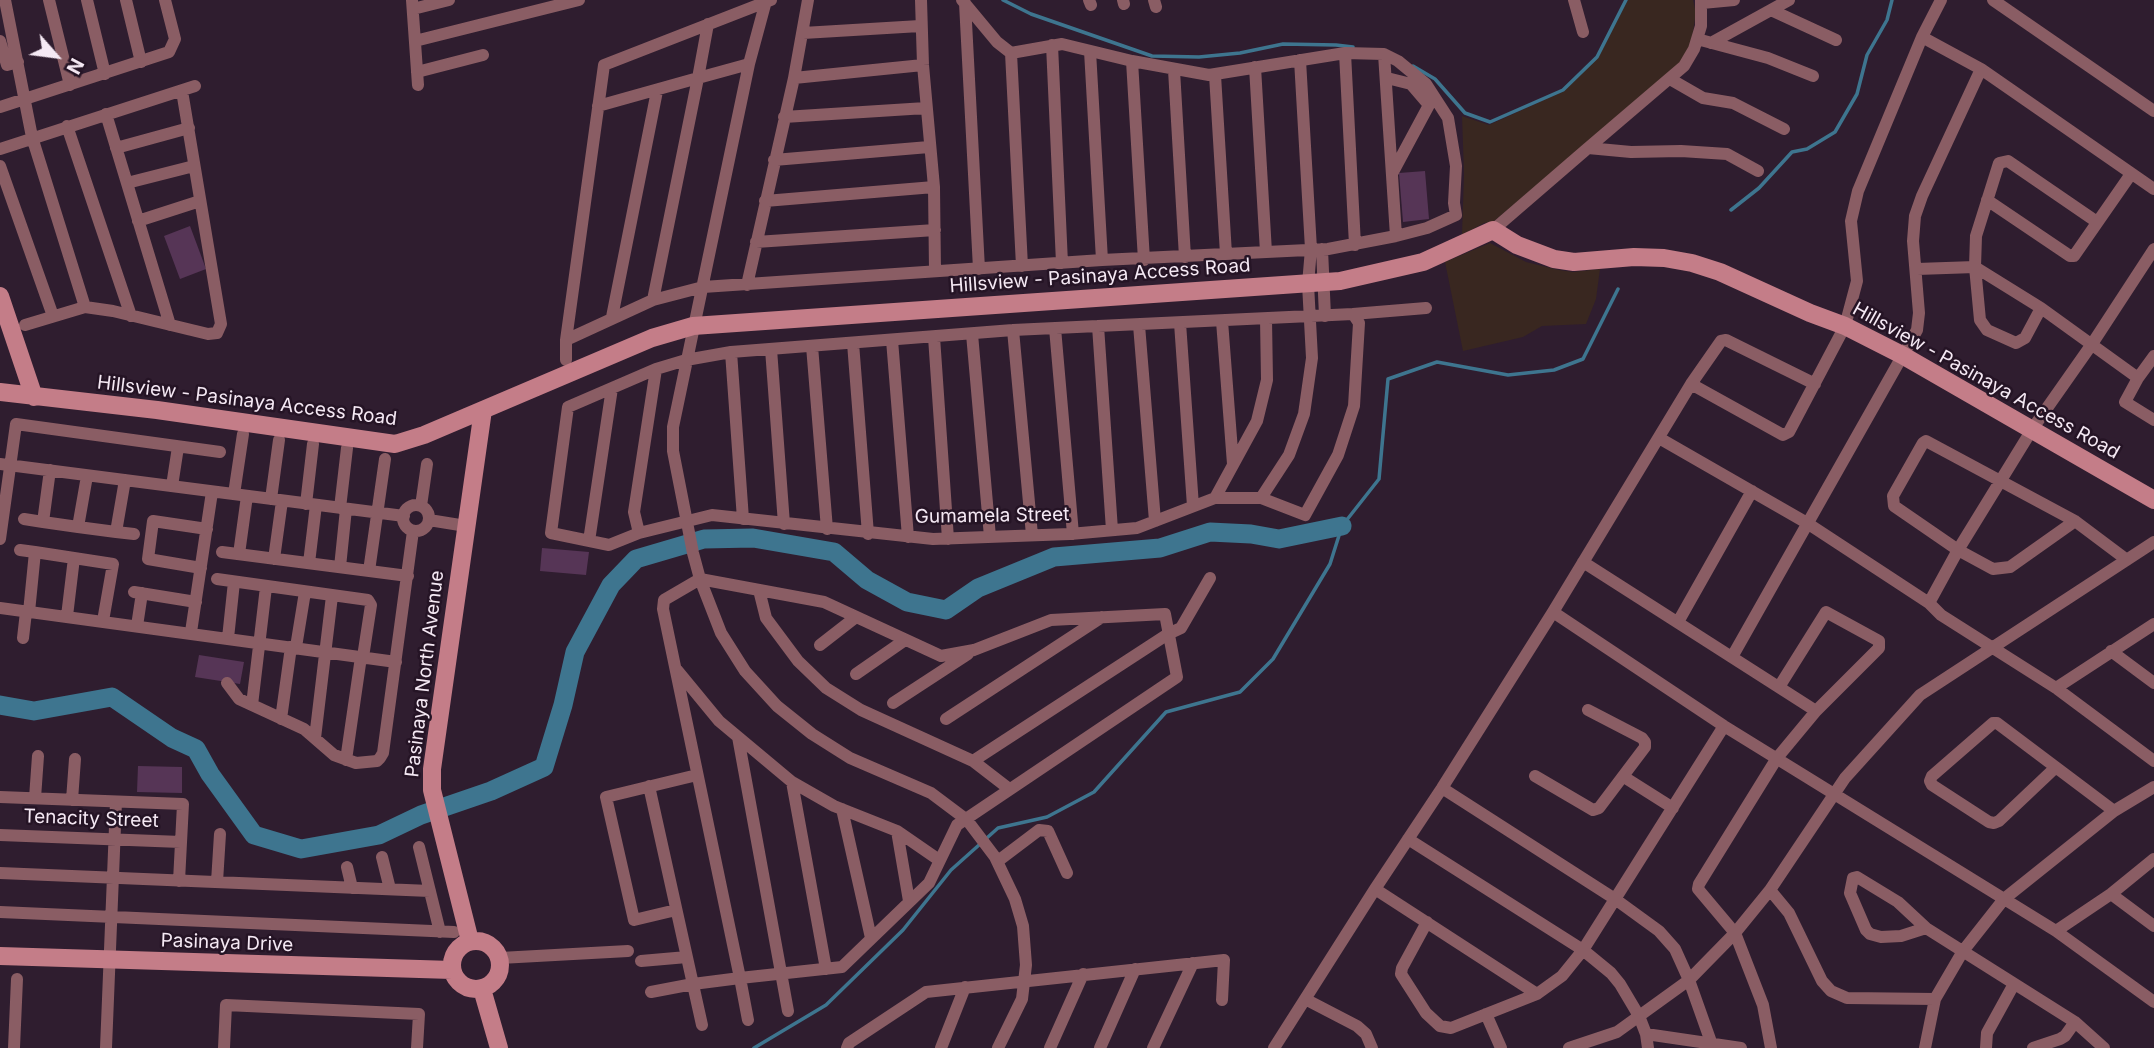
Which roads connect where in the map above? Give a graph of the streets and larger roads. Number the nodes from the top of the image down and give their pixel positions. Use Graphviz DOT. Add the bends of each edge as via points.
graph roads {
  1 [pos="5,0"];
  2 [pos="49,0"];
  3 [pos="87,0"];
  4 [pos="126,0"];
  5 [pos="165,0"];
  6 [pos="449,0"];
  7 [pos="579,0"];
  8 [pos="808,0"];
  9 [pos="921,0"];
  10 [pos="1574,0"];
  11 [pos="1734,0"];
  12 [pos="1789,0"];
  13 [pos="1941,0"];
  14 [pos="1993,0"];
  15 [pos="768,1"];
  16 [pos="1701,1"];
  17 [pos="963,2"];
  18 [pos="413,4"];
  19 [pos="1771,10"];
  20 [pos="708,24"];
  21 [pos="920,26"];
  22 [pos="1583,32"];
  23 [pos="803,33"];
  24 [pos="1922,37"];
  25 [pos="1697,39"];
  26 [pos="1836,40"];
  27 [pos="0,41"];
  28 [pos="415,41"];
  29 [pos="1711,43"];
  30 [pos="1052,45"];
  31 [pos="1090,51"];
  32 [pos="1011,53"];
  33 [pos="1345,53"];
  34 [pos="1384,54"];
  35 [pos="483,55"];
  36 [pos="1300,60"];
  37 [pos="1132,61"];
  38 [pos="18,62"];
  39 [pos="141,62"];
  40 [pos="749,65"];
  41 [pos="923,65"];
  42 [pos="1255,67"];
  43 [pos="1980,69"];
  44 [pos="1174,70"];
  45 [pos="104,74"];
  46 [pos="1215,75"];
  47 [pos="1813,76"];
  48 [pos="698,78"];
  49 [pos="794,78"];
  50 [pos="1387,78"];
  51 [pos="1670,79"];
  52 [pos="70,85"];
  53 [pos="195,86"];
  54 [pos="182,91"];
  55 [pos="657,91"];
  56 [pos="25,99"];
  57 [pos="598,106"];
  58 [pos="0,107"];
  59 [pos="926,108"];
  60 [pos="2154,111"];
  61 [pos="106,114"];
  62 [pos="784,117"];
  63 [pos="66,126"];
  64 [pos="189,128"];
  65 [pos="1784,129"];
  66 [pos="32,137"];
  67 [pos="929,147"];
  68 [pos="116,148"];
  69 [pos="1588,148"];
  70 [pos="0,149"];
  71 [pos="774,160"];
  72 [pos="0,166"];
  73 [pos="194,166"];
  74 [pos="1758,171"];
  75 [pos="1392,172"];
  76 [pos="2132,174"];
  77 [pos="127,183"];
  78 [pos="934,187"];
  79 [pos="2154,189"];
  80 [pos="1987,200"];
  81 [pos="200,201"];
  82 [pos="765,201"];
  83 [pos="138,221"];
  84 [pos="2097,222"];
  85 [pos="935,230"];
  86 [pos="1493,230"];
  87 [pos="1396,236"];
  88 [pos="756,242"];
  89 [pos="1355,245"];
  90 [pos="1316,249"];
  91 [pos="2154,249"];
  92 [pos="1266,252"];
  93 [pos="1226,254"];
  94 [pos="1185,257"];
  95 [pos="1102,260"];
  96 [pos="1144,260"];
  97 [pos="1062,263"];
  98 [pos="1022,266"];
  99 [pos="1975,267"];
  100 [pos="979,269"];
  101 [pos="1917,269"];
  102 [pos="935,271"];
  103 [pos="1315,283"];
  104 [pos="747,285"];
  105 [pos="703,287"];
  106 [pos="0,296"];
  107 [pos="653,300"];
  108 [pos="85,307"];
  109 [pos="1426,308"];
  110 [pos="2041,308"];
  111 [pos="1353,314"];
  112 [pos="53,316"];
  113 [pos="131,316"];
  114 [pos="612,317"];
  115 [pos="1318,317"];
  116 [pos="1266,319"];
  117 [pos="1222,321"];
  118 [pos="1180,323"];
  119 [pos="25,325"];
  120 [pos="170,325"];
  121 [pos="1139,325"];
  122 [pos="693,326"];
  123 [pos="1098,326"];
  124 [pos="1845,326"];
  125 [pos="1055,328"];
  126 [pos="1013,330"];
  127 [pos="972,334"];
  128 [pos="934,337"];
  129 [pos="566,340"];
  130 [pos="892,340"];
  131 [pos="853,343"];
  132 [pos="2092,344"];
  133 [pos="812,346"];
  134 [pos="771,349"];
  135 [pos="731,352"];
  136 [pos="1902,355"];
  137 [pos="2154,356"];
  138 [pos="566,360"];
  139 [pos="686,360"];
  140 [pos="656,369"];
  141 [pos="2138,378"];
  142 [pos="1691,384"];
  143 [pos="1815,384"];
  144 [pos="612,388"];
  145 [pos="1,390"];
  146 [pos="34,397"];
  147 [pos="483,410"];
  148 [pos="2154,420"];
  149 [pos="2033,428"];
  150 [pos="243,434"];
  151 [pos="1659,438"];
  152 [pos="279,440"];
  153 [pos="313,444"];
  154 [pos="178,447"];
  155 [pos="347,448"];
  156 [pos="220,452"];
  157 [pos="385,459"];
  158 [pos="5,464"];
  159 [pos="427,464"];
  160 [pos="1233,465"];
  161 [pos="50,470"];
  162 [pos="87,476"];
  163 [pos="125,480"];
  164 [pos="1999,482"];
  165 [pos="172,486"];
  166 [pos="1752,491"];
  167 [pos="212,492"];
  168 [pos="240,495"];
  169 [pos="1215,498"];
  170 [pos="1261,498"];
  171 [pos="276,500"];
  172 [pos="2154,500"];
  173 [pos="311,505"];
  174 [pos="421,506"];
  175 [pos="1193,506"];
  176 [pos="343,509"];
  177 [pos="377,513"];
  178 [pos="404,516"];
  179 [pos="743,519"];
  180 [pos="24,520"];
  181 [pos="429,520"];
  182 [pos="1155,521"];
  183 [pos="2075,521"];
  184 [pos="43,522"];
  185 [pos="1807,523"];
  186 [pos="784,524"];
  187 [pos="466,526"];
  188 [pos="78,527"];
  189 [pos="688,527"];
  190 [pos="206,529"];
  191 [pos="827,529"];
  192 [pos="1112,530"];
  193 [pos="116,531"];
  194 [pos="414,531"];
  195 [pos="639,533"];
  196 [pos="134,534"];
  197 [pos="868,534"];
  198 [pos="1073,534"];
  199 [pos="1032,535"];
  200 [pos="908,537"];
  201 [pos="990,537"];
  202 [pos="0,539"];
  203 [pos="948,539"];
  204 [pos="589,541"];
  205 [pos="2154,542"];
  206 [pos="20,550"];
  207 [pos="1958,550"];
  208 [pos="36,552"];
  209 [pos="222,552"];
  210 [pos="239,554"];
  211 [pos="74,558"];
  212 [pos="274,559"];
  213 [pos="2127,560"];
  214 [pos="1583,562"];
  215 [pos="309,563"];
  216 [pos="340,567"];
  217 [pos="201,568"];
  218 [pos="369,570"];
  219 [pos="408,576"];
  220 [pos="1210,578"];
  221 [pos="217,579"];
  222 [pos="699,579"];
  223 [pos="234,582"];
  224 [pos="266,587"];
  225 [pos="759,590"];
  226 [pos="304,592"];
  227 [pos="332,596"];
  228 [pos="196,602"];
  229 [pos="1929,603"];
  230 [pos="0,608"];
  231 [pos="28,612"];
  232 [pos="1553,612"];
  233 [pos="67,616"];
  234 [pos="856,617"];
  235 [pos="1102,617"];
  236 [pos="103,621"];
  237 [pos="1678,622"];
  238 [pos="2154,624"];
  239 [pos="137,625"];
  240 [pos="191,632"];
  241 [pos="1168,634"];
  242 [pos="23,638"];
  243 [pos="228,638"];
  244 [pos="905,640"];
  245 [pos="260,642"];
  246 [pos="820,645"];
  247 [pos="294,647"];
  248 [pos="1990,647"];
  249 [pos="974,650"];
  250 [pos="2111,651"];
  251 [pos="324,652"];
  252 [pos="362,657"];
  253 [pos="1732,657"];
  254 [pos="396,662"];
  255 [pos="675,667"];
  256 [pos="856,674"];
  257 [pos="227,683"];
  258 [pos="2154,683"];
  259 [pos="1779,687"];
  260 [pos="2056,688"];
  261 [pos="893,704"];
  262 [pos="252,705"];
  263 [pos="1588,710"];
  264 [pos="1816,711"];
  265 [pos="281,719"];
  266 [pos="946,719"];
  267 [pos="1724,726"];
  268 [pos="738,737"];
  269 [pos="315,738"];
  270 [pos="38,756"];
  271 [pos="1777,758"];
  272 [pos="75,760"];
  273 [pos="346,760"];
  274 [pos="973,761"];
  275 [pos="2154,761"];
  276 [pos="2055,768"];
  277 [pos="697,775"];
  278 [pos="1535,776"];
  279 [pos="1624,776"];
  280 [pos="792,782"];
  281 [pos="649,786"];
  282 [pos="2154,787"];
  283 [pos="1008,788"];
  284 [pos="1442,788"];
  285 [pos="1834,793"];
  286 [pos="0,796"];
  287 [pos="35,798"];
  288 [pos="72,800"];
  289 [pos="116,802"];
  290 [pos="1673,808"];
  291 [pos="842,809"];
  292 [pos="2114,811"];
  293 [pos="967,820"];
  294 [pos="897,831"];
  295 [pos="220,834"];
  296 [pos="0,835"];
  297 [pos="114,839"];
  298 [pos="1408,839"];
  299 [pos="181,842"];
  300 [pos="419,847"];
  301 [pos="382,857"];
  302 [pos="997,859"];
  303 [pos="2154,859"];
  304 [pos="939,860"];
  305 [pos="347,867"];
  306 [pos="0,873"];
  307 [pos="1067,873"];
  308 [pos="113,878"];
  309 [pos="179,881"];
  310 [pos="217,882"];
  311 [pos="352,888"];
  312 [pos="390,889"];
  313 [pos="1375,889"];
  314 [pos="1770,890"];
  315 [pos="430,891"];
  316 [pos="2110,894"];
  317 [pos="1615,899"];
  318 [pos="2004,899"];
  319 [pos="909,901"];
  320 [pos="676,909"];
  321 [pos="0,912"];
  322 [pos="111,916"];
  323 [pos="1427,922"];
  324 [pos="2154,926"];
  325 [pos="1926,928"];
  326 [pos="2056,931"];
  327 [pos="440,932"];
  328 [pos="1735,933"];
  329 [pos="462,936"];
  330 [pos="871,938"];
  331 [pos="1583,950"];
  332 [pos="628,951"];
  333 [pos="1964,951"];
  334 [pos="0,956"];
  335 [pos="687,957"];
  336 [pos="500,958"];
  337 [pos="109,961"];
  338 [pos="641,961"];
  339 [pos="1193,963"];
  340 [pos="826,969"];
  341 [pos="1135,969"];
  342 [pos="452,970"];
  343 [pos="783,973"];
  344 [pos="1083,974"];
  345 [pos="740,978"];
  346 [pos="17,979"];
  347 [pos="1024,980"];
  348 [pos="1689,980"];
  349 [pos="693,984"];
  350 [pos="2014,984"];
  351 [pos="965,987"];
  352 [pos="482,989"];
  353 [pos="651,992"];
  354 [pos="1537,994"];
  355 [pos="1305,999"];
  356 [pos="1935,999"];
  357 [pos="1222,1000"];
  358 [pos="2154,1002"];
  359 [pos="788,1011"];
  360 [pos="1486,1014"];
  361 [pos="1639,1016"];
  362 [pos="748,1020"];
  363 [pos="2075,1022"];
  364 [pos="702,1025"];
  365 [pos="1646,1034"];
  366 [pos="1711,1042"];
  367 [pos="1276,1047"];
  368 [pos="14,1048"];
  369 [pos="106,1048"];
  370 [pos="224,1048"];
  371 [pos="418,1048"];
  372 [pos="499,1048"];
  373 [pos="847,1048"];
  374 [pos="940,1048"];
  375 [pos="999,1048"];
  376 [pos="1050,1048"];
  377 [pos="1100,1048"];
  378 [pos="1153,1048"];
  379 [pos="1372,1048"];
  380 [pos="1501,1048"];
  381 [pos="1569,1048"];
  382 [pos="1648,1048"];
  383 [pos="1741,1048"];
  384 [pos="1771,1048"];
  385 [pos="1925,1048"];
  386 [pos="1986,1048"];
  387 [pos="2033,1048"];
  388 [pos="2104,1048"];
  1 -- 38 [label="street"];
  2 -- 52 [label="street"];
  3 -- 45 [label="street"];
  4 -- 39 [label="street"];
  5 -- 39 [label="street" via="174,44 165,55"];
  6 -- 18 [label="street"];
  7 -- 28 [label="street"];
  8 -- 23 [label="street"];
  9 -- 21 [label="street"];
  10 -- 22 [label="street"];
  11 -- 16 [label="street"];
  12 -- 19 [label="street"];
  13 -- 24 [label="street"];
  14 -- 60 [label="street"];
  15 -- 20 [label="street"];
  15 -- 40 [label="street"];
  16 -- 25 [label="street"];
  17 -- 32 [label="street"];
  17 -- 100 [label="street"];
  18 -- 28 [label="street"];
  19 -- 26 [label="street"];
  19 -- 29 [label="street"];
  20 -- 48 [label="street"];
  20 -- 57 [label="street" via="604,65"];
  21 -- 23 [label="street"];
  21 -- 41 [label="street"];
  23 -- 49 [label="street"];
  24 -- 43 [label="street"];
  24 -- 124 [label="street" via="1858,191 1851,221 1857,281"];
  25 -- 29 [label="street"];
  25 -- 51 [label="street" via="1684,66"];
  27 -- 38 [label="street" via="7,65"];
  28 -- 35 [label="street" via="417,79"];
  29 -- 47 [label="street"];
  30 -- 31 [label="street"];
  30 -- 32 [label="street"];
  30 -- 97 [label="street"];
  31 -- 37 [label="street"];
  31 -- 95 [label="street"];
  32 -- 98 [label="street"];
  33 -- 34 [label="street"];
  33 -- 36 [label="street"];
  33 -- 89 [label="street"];
  34 -- 50 [label="street"];
  34 -- 87 [label="street" via="1426,84 1440,102 1448,118 1456,166 1456,215"];
  36 -- 42 [label="street"];
  36 -- 90 [label="street"];
  37 -- 44 [label="street"];
  37 -- 96 [label="street"];
  38 -- 56 [label="street"];
  39 -- 45 [label="street"];
  40 -- 48 [label="street"];
  40 -- 105 [label="street"];
  41 -- 49 [label="street"];
  41 -- 59 [label="street"];
  42 -- 46 [label="street"];
  42 -- 92 [label="street"];
  43 -- 76 [label="street"];
  43 -- 101 [label="street" via="1922,196 1914,230"];
  44 -- 46 [label="street"];
  44 -- 94 [label="street"];
  45 -- 52 [label="street"];
  46 -- 93 [label="street"];
  48 -- 55 [label="street"];
  48 -- 107 [label="street"];
  49 -- 62 [label="street"];
  50 -- 75 [label="street"];
  50 -- 75 [label="street" via="1411,84 1429,105"];
  51 -- 65 [label="street" via="1703,98 1733,103"];
  51 -- 69 [label="street"];
  52 -- 56 [label="street"];
  53 -- 54 [label="street"];
  54 -- 61 [label="street"];
  54 -- 64 [label="street"];
  55 -- 57 [label="street"];
  55 -- 114 [label="street"];
  56 -- 58 [label="street"];
  56 -- 66 [label="street"];
  57 -- 129 [label="street"];
  59 -- 62 [label="street"];
  59 -- 67 [label="street"];
  61 -- 63 [label="street"];
  61 -- 68 [label="street"];
  62 -- 71 [label="street"];
  63 -- 66 [label="street"];
  63 -- 113 [label="street"];
  64 -- 68 [label="street"];
  64 -- 73 [label="street"];
  66 -- 70 [label="street"];
  66 -- 108 [label="street"];
  67 -- 71 [label="street"];
  67 -- 78 [label="street"];
  68 -- 77 [label="street"];
  69 -- 74 [label="street" via="1727,154"];
  69 -- 86 [label="street"];
  71 -- 82 [label="street"];
  72 -- 112 [label="street"];
  73 -- 77 [label="street"];
  73 -- 81 [label="street"];
  75 -- 87 [label="street"];
  76 -- 79 [label="street"];
  76 -- 84 [label="street"];
  77 -- 83 [label="street"];
  78 -- 82 [label="street"];
  78 -- 85 [label="street"];
  80 -- 84 [label="street" via="2070,256 2077,254"];
  80 -- 84 [label="street" via="1999,163 2008,161"];
  80 -- 99 [label="street" via="1978,225"];
  81 -- 83 [label="street"];
  81 -- 120 [label="street" via="220,328 208,334"];
  82 -- 88 [label="street"];
  83 -- 120 [label="street"];
  85 -- 88 [label="street"];
  85 -- 102 [label="street"];
  86 -- 103 [label="street, Hillsview - Pasinaya Access Road" via="1418,264 1362,278"];
  86 -- 124 [label="street, Hillsview - Pasinaya Access Road" via="1528,250 1564,261 1634,257 1692,262"];
  87 -- 89 [label="street"];
  88 -- 104 [label="street"];
  89 -- 90 [label="street"];
  90 -- 92 [label="street"];
  90 -- 103 [label="street"];
  91 -- 132 [label="street"];
  92 -- 93 [label="street"];
  93 -- 94 [label="street"];
  94 -- 96 [label="street"];
  95 -- 96 [label="street"];
  95 -- 97 [label="street"];
  97 -- 98 [label="street"];
  98 -- 100 [label="street"];
  99 -- 101 [label="street"];
  99 -- 110 [label="street"];
  99 -- 110 [label="street" via="1980,320 1987,330 2010,342 2021,342"];
  100 -- 102 [label="street"];
  101 -- 136 [label="street" via="1920,322"];
  102 -- 104 [label="street"];
  103 -- 115 [label="street"];
  103 -- 122 [label="street, Hillsview - Pasinaya Access Road"];
  104 -- 105 [label="street"];
  105 -- 107 [label="street"];
  105 -- 122 [label="street"];
  106 -- 146 [label="street"];
  107 -- 114 [label="street"];
  108 -- 112 [label="street"];
  108 -- 113 [label="street"];
  109 -- 111 [label="street"];
  110 -- 132 [label="street"];
  111 -- 115 [label="street"];
  111 -- 170 [label="street, Gumamela Street" via="1359,323 1353,406 1338,455 1306,515"];
  112 -- 119 [label="street"];
  113 -- 120 [label="street"];
  114 -- 129 [label="street"];
  115 -- 116 [label="street"];
  115 -- 170 [label="street" via="1304,414 1289,455"];
  116 -- 117 [label="street"];
  116 -- 160 [label="street" via="1267,380 1257,421"];
  117 -- 118 [label="street"];
  117 -- 160 [label="street"];
  118 -- 121 [label="street"];
  118 -- 175 [label="street"];
  121 -- 123 [label="street"];
  121 -- 182 [label="street"];
  122 -- 139 [label="street"];
  122 -- 147 [label="street, Hillsview - Pasinaya Access Road" via="652,338"];
  123 -- 125 [label="street"];
  123 -- 192 [label="street"];
  124 -- 136 [label="street, Hillsview - Pasinaya Access Road"];
  124 -- 143 [label="street"];
  125 -- 126 [label="street"];
  125 -- 198 [label="street"];
  126 -- 127 [label="street"];
  126 -- 199 [label="street"];
  127 -- 128 [label="street"];
  127 -- 201 [label="street"];
  128 -- 130 [label="street"];
  128 -- 203 [label="street"];
  129 -- 138 [label="street"];
  130 -- 131 [label="street"];
  130 -- 200 [label="street"];
  131 -- 133 [label="street"];
  131 -- 197 [label="street"];
  132 -- 141 [label="street"];
  132 -- 149 [label="street"];
  133 -- 134 [label="street"];
  133 -- 191 [label="street"];
  134 -- 135 [label="street"];
  134 -- 186 [label="street"];
  135 -- 139 [label="street"];
  135 -- 179 [label="street"];
  136 -- 149 [label="street, Hillsview - Pasinaya Access Road"];
  136 -- 185 [label="street"];
  137 -- 141 [label="street"];
  139 -- 140 [label="street"];
  139 -- 189 [label="street" via="673,451"];
  140 -- 144 [label="street"];
  140 -- 195 [label="street" via="634,512"];
  141 -- 148 [label="street" via="2125,402"];
  142 -- 143 [label="street" via="1724,340"];
  142 -- 143 [label="street" via="1783,435"];
  142 -- 151 [label="street"];
  144 -- 204 [label="street"];
  144 -- 204 [label="street, Gumamela Street" via="568,407 551,533"];
  145 -- 146 [label="street, Hillsview - Pasinaya Access Road"];
  146 -- 147 [label="street, Hillsview - Pasinaya Access Road" via="390,444"];
  147 -- 187 [label="street, Pasinaya North Avenue"];
  149 -- 164 [label="street"];
  149 -- 172 [label="street, Hillsview - Pasinaya Access Road"];
  150 -- 168 [label="street"];
  151 -- 166 [label="street"];
  151 -- 214 [label="street"];
  152 -- 171 [label="street"];
  153 -- 173 [label="street"];
  154 -- 156 [label="street"];
  154 -- 158 [label="street" via="16,424"];
  154 -- 165 [label="street"];
  155 -- 176 [label="street"];
  157 -- 177 [label="street"];
  158 -- 161 [label="street"];
  158 -- 202 [label="street"];
  159 -- 174 [label="street"];
  160 -- 169 [label="street"];
  161 -- 162 [label="street"];
  161 -- 184 [label="street"];
  162 -- 163 [label="street"];
  162 -- 188 [label="street"];
  163 -- 165 [label="street"];
  163 -- 193 [label="street"];
  164 -- 183 [label="street"];
  164 -- 207 [label="street"];
  164 -- 207 [label="street" via="1931,442 1923,443 1892,501"];
  165 -- 167 [label="street"];
  166 -- 185 [label="street"];
  166 -- 237 [label="street"];
  167 -- 168 [label="street"];
  167 -- 190 [label="street"];
  168 -- 171 [label="street"];
  168 -- 210 [label="street"];
  169 -- 170 [label="street, Gumamela Street"];
  169 -- 175 [label="street, Gumamela Street"];
  171 -- 173 [label="street"];
  171 -- 212 [label="street"];
  173 -- 176 [label="street"];
  173 -- 215 [label="street"];
  174 -- 178 [label="street" via="412,506"];
  174 -- 181 [label="street"];
  175 -- 182 [label="street, Gumamela Street"];
  176 -- 177 [label="street"];
  176 -- 216 [label="street"];
  177 -- 178 [label="street"];
  177 -- 218 [label="street"];
  178 -- 194 [label="street" via="407,527"];
  179 -- 186 [label="street, Gumamela Street"];
  179 -- 189 [label="street, Gumamela Street" via="712,515"];
  180 -- 184 [label="street"];
  181 -- 187 [label="street"];
  181 -- 194 [label="street" via="422,530"];
  182 -- 192 [label="street, Gumamela Street"];
  183 -- 207 [label="street" via="2002,569 1993,569"];
  183 -- 213 [label="street"];
  184 -- 188 [label="street"];
  185 -- 229 [label="street"];
  185 -- 253 [label="street"];
  186 -- 191 [label="street, Gumamela Street"];
  187 -- 329 [label="street, Pasinaya North Avenue" via="433,748 432,790"];
  188 -- 193 [label="street"];
  189 -- 195 [label="street, Gumamela Street"];
  189 -- 222 [label="street"];
  190 -- 217 [label="street"];
  190 -- 217 [label="street" via="153,521 148,559"];
  191 -- 197 [label="street, Gumamela Street"];
  192 -- 198 [label="street, Gumamela Street"];
  193 -- 196 [label="street"];
  194 -- 219 [label="street"];
  195 -- 204 [label="street, Gumamela Street" via="609,545"];
  197 -- 200 [label="street, Gumamela Street"];
  198 -- 199 [label="street, Gumamela Street"];
  199 -- 201 [label="street, Gumamela Street"];
  200 -- 203 [label="street, Gumamela Street"];
  201 -- 203 [label="street, Gumamela Street"];
  205 -- 213 [label="street"];
  206 -- 208 [label="street"];
  207 -- 229 [label="street"];
  208 -- 211 [label="street"];
  208 -- 231 [label="street"];
  209 -- 210 [label="street"];
  210 -- 212 [label="street"];
  211 -- 233 [label="street"];
  211 -- 236 [label="street" via="120,565"];
  212 -- 215 [label="street"];
  213 -- 248 [label="street"];
  214 -- 232 [label="street"];
  214 -- 237 [label="street"];
  215 -- 216 [label="street"];
  216 -- 218 [label="street"];
  217 -- 228 [label="street"];
  218 -- 219 [label="street"];
  219 -- 254 [label="street"];
  220 -- 241 [label="street" via="1181,628"];
  221 -- 223 [label="street"];
  222 -- 225 [label="street"];
  222 -- 255 [label="street" via="664,600"];
  222 -- 293 [label="street" via="721,633 745,671 777,706 850,758 931,793"];
  223 -- 224 [label="street"];
  223 -- 243 [label="street"];
  224 -- 226 [label="street"];
  224 -- 245 [label="street"];
  225 -- 234 [label="street" via="824,602"];
  225 -- 274 [label="street" via="766,618 798,661 826,688 861,710"];
  226 -- 227 [label="street"];
  226 -- 247 [label="street"];
  227 -- 251 [label="street"];
  227 -- 252 [label="street" via="370,602"];
  228 -- 239 [label="street" via="138,592"];
  228 -- 240 [label="street"];
  229 -- 248 [label="street"];
  230 -- 231 [label="street"];
  231 -- 233 [label="street"];
  231 -- 242 [label="street"];
  232 -- 267 [label="street"];
  232 -- 284 [label="street"];
  233 -- 236 [label="street"];
  234 -- 244 [label="street"];
  234 -- 246 [label="street"];
  235 -- 241 [label="street" via="1165,614"];
  235 -- 249 [label="street" via="1051,620"];
  235 -- 266 [label="street"];
  236 -- 239 [label="street"];
  237 -- 253 [label="street"];
  238 -- 250 [label="street"];
  239 -- 240 [label="street"];
  240 -- 243 [label="street"];
  241 -- 274 [label="street"];
  241 -- 283 [label="street" via="1177,677"];
  243 -- 245 [label="street"];
  244 -- 249 [label="street" via="941,656"];
  244 -- 256 [label="street"];
  245 -- 247 [label="street"];
  245 -- 262 [label="street"];
  247 -- 251 [label="street"];
  247 -- 265 [label="street"];
  248 -- 260 [label="street"];
  248 -- 285 [label="street" via="1920,695"];
  249 -- 261 [label="street"];
  250 -- 258 [label="street"];
  250 -- 260 [label="street"];
  251 -- 252 [label="street"];
  251 -- 269 [label="street"];
  252 -- 254 [label="street"];
  252 -- 273 [label="street"];
  253 -- 259 [label="street"];
  254 -- 273 [label="street" via="383,754 377,761"];
  255 -- 268 [label="street"];
  255 -- 277 [label="street"];
  257 -- 262 [label="street" via="235,697"];
  259 -- 264 [label="street"];
  259 -- 264 [label="street" via="1826,612 1879,641 1879,648"];
  260 -- 275 [label="street"];
  262 -- 265 [label="street"];
  263 -- 279 [label="street" via="1645,742"];
  264 -- 271 [label="street"];
  265 -- 269 [label="street"];
  267 -- 271 [label="street"];
  267 -- 290 [label="street"];
  268 -- 280 [label="street"];
  268 -- 343 [label="street"];
  269 -- 273 [label="street"];
  270 -- 287 [label="street"];
  271 -- 285 [label="street"];
  271 -- 328 [label="street" via="1699,884 1698,889"];
  272 -- 288 [label="street"];
  274 -- 283 [label="street"];
  276 -- 276 [label="street" via="1993,723 1930,781 1994,823"];
  276 -- 292 [label="street"];
  277 -- 281 [label="street"];
  277 -- 345 [label="street"];
  278 -- 279 [label="street" via="1593,810"];
  279 -- 290 [label="street"];
  280 -- 291 [label="street"];
  280 -- 340 [label="street"];
  281 -- 320 [label="street"];
  281 -- 320 [label="street" via="606,797 634,920"];
  282 -- 292 [label="street"];
  283 -- 293 [label="street"];
  284 -- 298 [label="street"];
  284 -- 317 [label="street"];
  285 -- 314 [label="street"];
  285 -- 318 [label="street"];
  286 -- 287 [label="street"];
  287 -- 288 [label="street"];
  288 -- 289 [label="street"];
  289 -- 297 [label="street"];
  289 -- 299 [label="street" via="183,804"];
  290 -- 317 [label="street"];
  291 -- 294 [label="street"];
  291 -- 330 [label="street"];
  292 -- 318 [label="street"];
  293 -- 302 [label="street"];
  293 -- 304 [label="street" via="957,825"];
  294 -- 304 [label="street"];
  294 -- 319 [label="street"];
  295 -- 310 [label="street"];
  296 -- 297 [label="street, Tenacity Street"];
  297 -- 299 [label="street, Tenacity Street"];
  297 -- 308 [label="street"];
  298 -- 313 [label="street"];
  298 -- 331 [label="street"];
  299 -- 309 [label="street"];
  300 -- 315 [label="street"];
  301 -- 312 [label="street"];
  302 -- 307 [label="street" via="1039,830 1048,831"];
  302 -- 347 [label="street" via="1023,926"];
  303 -- 316 [label="street"];
  304 -- 319 [label="street" via="929,883"];
  305 -- 311 [label="street"];
  306 -- 308 [label="street"];
  308 -- 309 [label="street"];
  308 -- 322 [label="street"];
  309 -- 310 [label="street"];
  310 -- 311 [label="street"];
  311 -- 312 [label="street"];
  312 -- 315 [label="street"];
  313 -- 323 [label="street"];
  313 -- 355 [label="street"];
  314 -- 328 [label="street"];
  314 -- 356 [label="street" via="1789,913 1831,991 1847,998"];
  315 -- 327 [label="street"];
  316 -- 324 [label="street"];
  316 -- 326 [label="street"];
  317 -- 331 [label="street"];
  317 -- 348 [label="street" via="1672,943"];
  318 -- 326 [label="street"];
  318 -- 333 [label="street"];
  319 -- 330 [label="street"];
  320 -- 335 [label="street"];
  321 -- 322 [label="street"];
  322 -- 327 [label="street"];
  322 -- 337 [label="street"];
  323 -- 354 [label="street"];
  323 -- 360 [label="street" via="1401,974 1423,1009 1446,1028"];
  325 -- 325 [label="street" via="1898,902 1853,878 1850,893 1870,934 1901,936"];
  325 -- 333 [label="street"];
  326 -- 358 [label="street"];
  327 -- 329 [label="street"];
  328 -- 348 [label="street"];
  328 -- 384 [label="street" via="1763,1005"];
  329 -- 336 [label="street" via="488,943"];
  329 -- 342 [label="street"];
  330 -- 340 [label="street" via="842,967"];
  331 -- 354 [label="street" via="1562,976"];
  331 -- 361 [label="street" via="1620,984"];
  332 -- 336 [label="street"];
  333 -- 350 [label="street"];
  333 -- 356 [label="street"];
  334 -- 337 [label="street, Pasinaya Drive"];
  335 -- 338 [label="street"];
  335 -- 349 [label="street"];
  336 -- 352 [label="street" via="497,977"];
  337 -- 342 [label="street, Pasinaya Drive"];
  337 -- 369 [label="street"];
  339 -- 341 [label="street"];
  339 -- 357 [label="street" via="1224,960"];
  339 -- 378 [label="street"];
  340 -- 343 [label="street"];
  341 -- 344 [label="street"];
  341 -- 377 [label="street"];
  342 -- 352 [label="street" via="463,986"];
  343 -- 345 [label="street"];
  343 -- 359 [label="street"];
  344 -- 347 [label="street"];
  344 -- 376 [label="street"];
  345 -- 349 [label="street"];
  345 -- 362 [label="street"];
  346 -- 368 [label="street"];
  347 -- 351 [label="street"];
  347 -- 375 [label="street" via="1022,999"];
  348 -- 361 [label="street"];
  348 -- 366 [label="street"];
  349 -- 353 [label="street"];
  349 -- 364 [label="street"];
  350 -- 363 [label="street"];
  350 -- 386 [label="street" via="1987,1033"];
  351 -- 373 [label="street" via="926,992"];
  351 -- 374 [label="street"];
  352 -- 372 [label="street"];
  354 -- 360 [label="street"];
  355 -- 367 [label="street"];
  355 -- 379 [label="street" via="1357,1026"];
  356 -- 385 [label="street"];
  360 -- 380 [label="street"];
  361 -- 365 [label="street"];
  361 -- 381 [label="street" via="1617,1032"];
  363 -- 387 [label="street" via="2060,1039"];
  363 -- 388 [label="street"];
  365 -- 366 [label="street"];
  365 -- 382 [label="street"];
  366 -- 383 [label="street"];
  370 -- 371 [label="street" via="226,1004 419,1014"];
}
